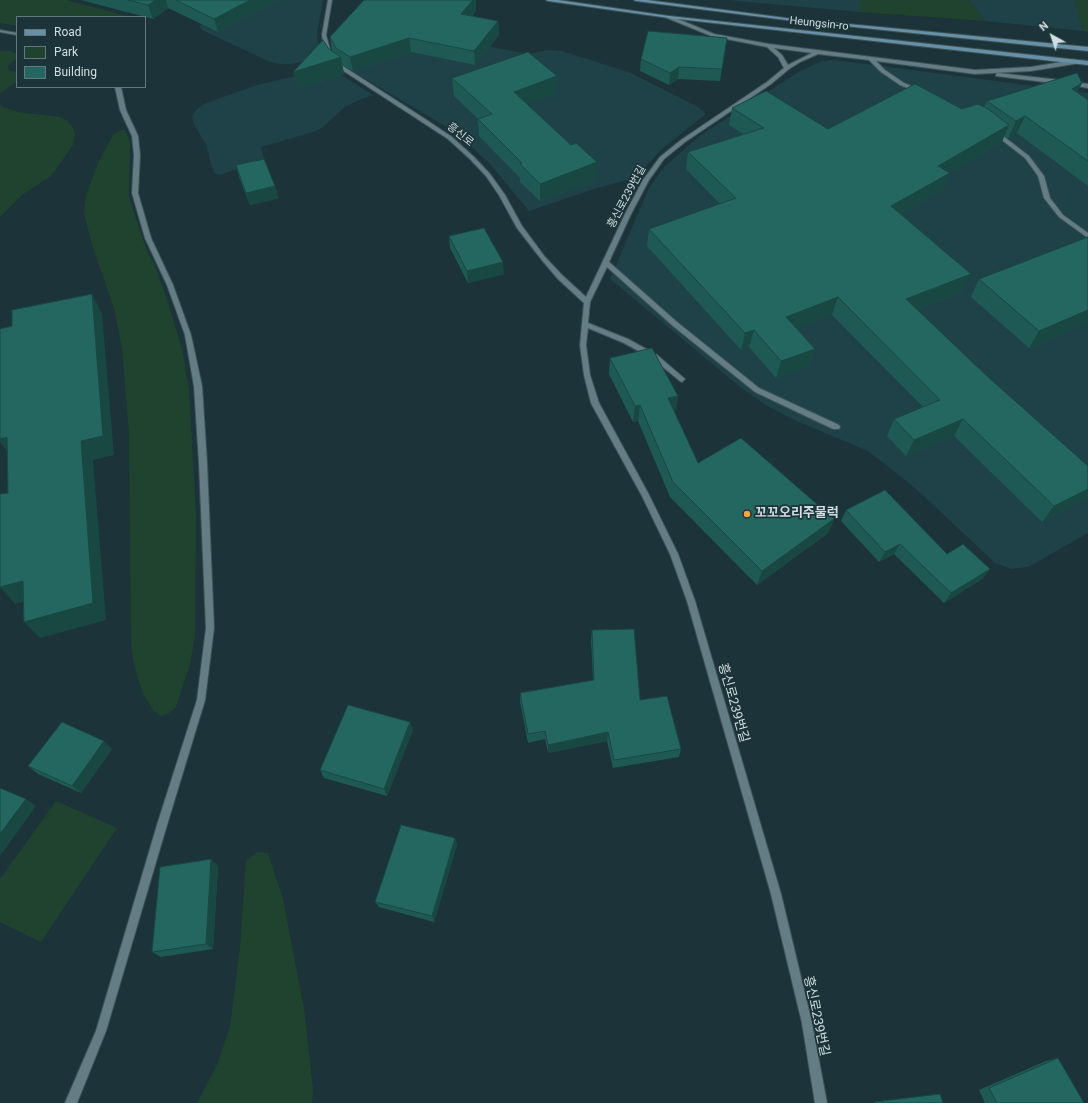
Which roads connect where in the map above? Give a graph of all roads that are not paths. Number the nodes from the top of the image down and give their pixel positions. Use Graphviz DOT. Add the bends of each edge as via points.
graph roads {
  1 [pos="330,0"];
  2 [pos="548,0"];
  3 [pos="636,0"];
  4 [pos="669,17"];
  5 [pos="0,31"];
  6 [pos="16,34"];
  7 [pos="769,46"];
  8 [pos="1088,49"];
  9 [pos="818,52"];
  10 [pos="870,58"];
  11 [pos="1074,62"];
  12 [pos="1088,63"];
  13 [pos="787,68"];
  14 [pos="976,72"];
  15 [pos="1088,86"];
  16 [pos="118,88"];
  17 [pos="928,95"];
  18 [pos="989,128"];
  19 [pos="1088,236"];
  20 [pos="606,263"];
  21 [pos="587,302"];
  22 [pos="585,324"];
  23 [pos="682,380"];
  24 [pos="836,427"];
  25 [pos="71,1103"];
  26 [pos="821,1103"];
  1 -- 21 [label="lane, 흥신로" via="324,35 328,52 335,64 450,138 472,158 488,175 519,227 543,258"];
  2 -- 4 [label="main road, Heungsin-ro"];
  3 -- 8 [label="main road, Heungsin-ro" via="786,19"];
  4 -- 7 [label="lane" via="713,35"];
  4 -- 11 [label="main road, Heungsin-ro"];
  5 -- 6 [label="lane"];
  7 -- 9 [label="lane"];
  7 -- 13 [label="lane" via="780,56"];
  9 -- 10 [label="lane"];
  9 -- 13 [label="lane, 흥신로239번길"];
  10 -- 14 [label="lane"];
  10 -- 17 [label="lane" via="902,84"];
  11 -- 12 [label="main road, Heungsin-ro"];
  11 -- 14 [label="lane" via="1031,69"];
  13 -- 20 [label="lane, 흥신로239번길" via="662,158 646,180"];
  14 -- 15 [label="lane"];
  16 -- 25 [label="lane" via="123,110 135,136 135,193 148,238 170,285 188,335 198,386 210,628 201,700 101,1030"];
  18 -- 19 [label="lane" via="1027,157 1041,176 1047,198 1061,216"];
  20 -- 21 [label="lane, 흥신로239번길"];
  20 -- 24 [label="lane" via="675,324 757,390"];
  21 -- 22 [label="lane, 흥신로239번길"];
  22 -- 23 [label="lane" via="626,341 655,357"];
  22 -- 26 [label="lane, 흥신로239번길" via="584,353 595,403 674,554 692,601 776,894 807,1022"];
}
